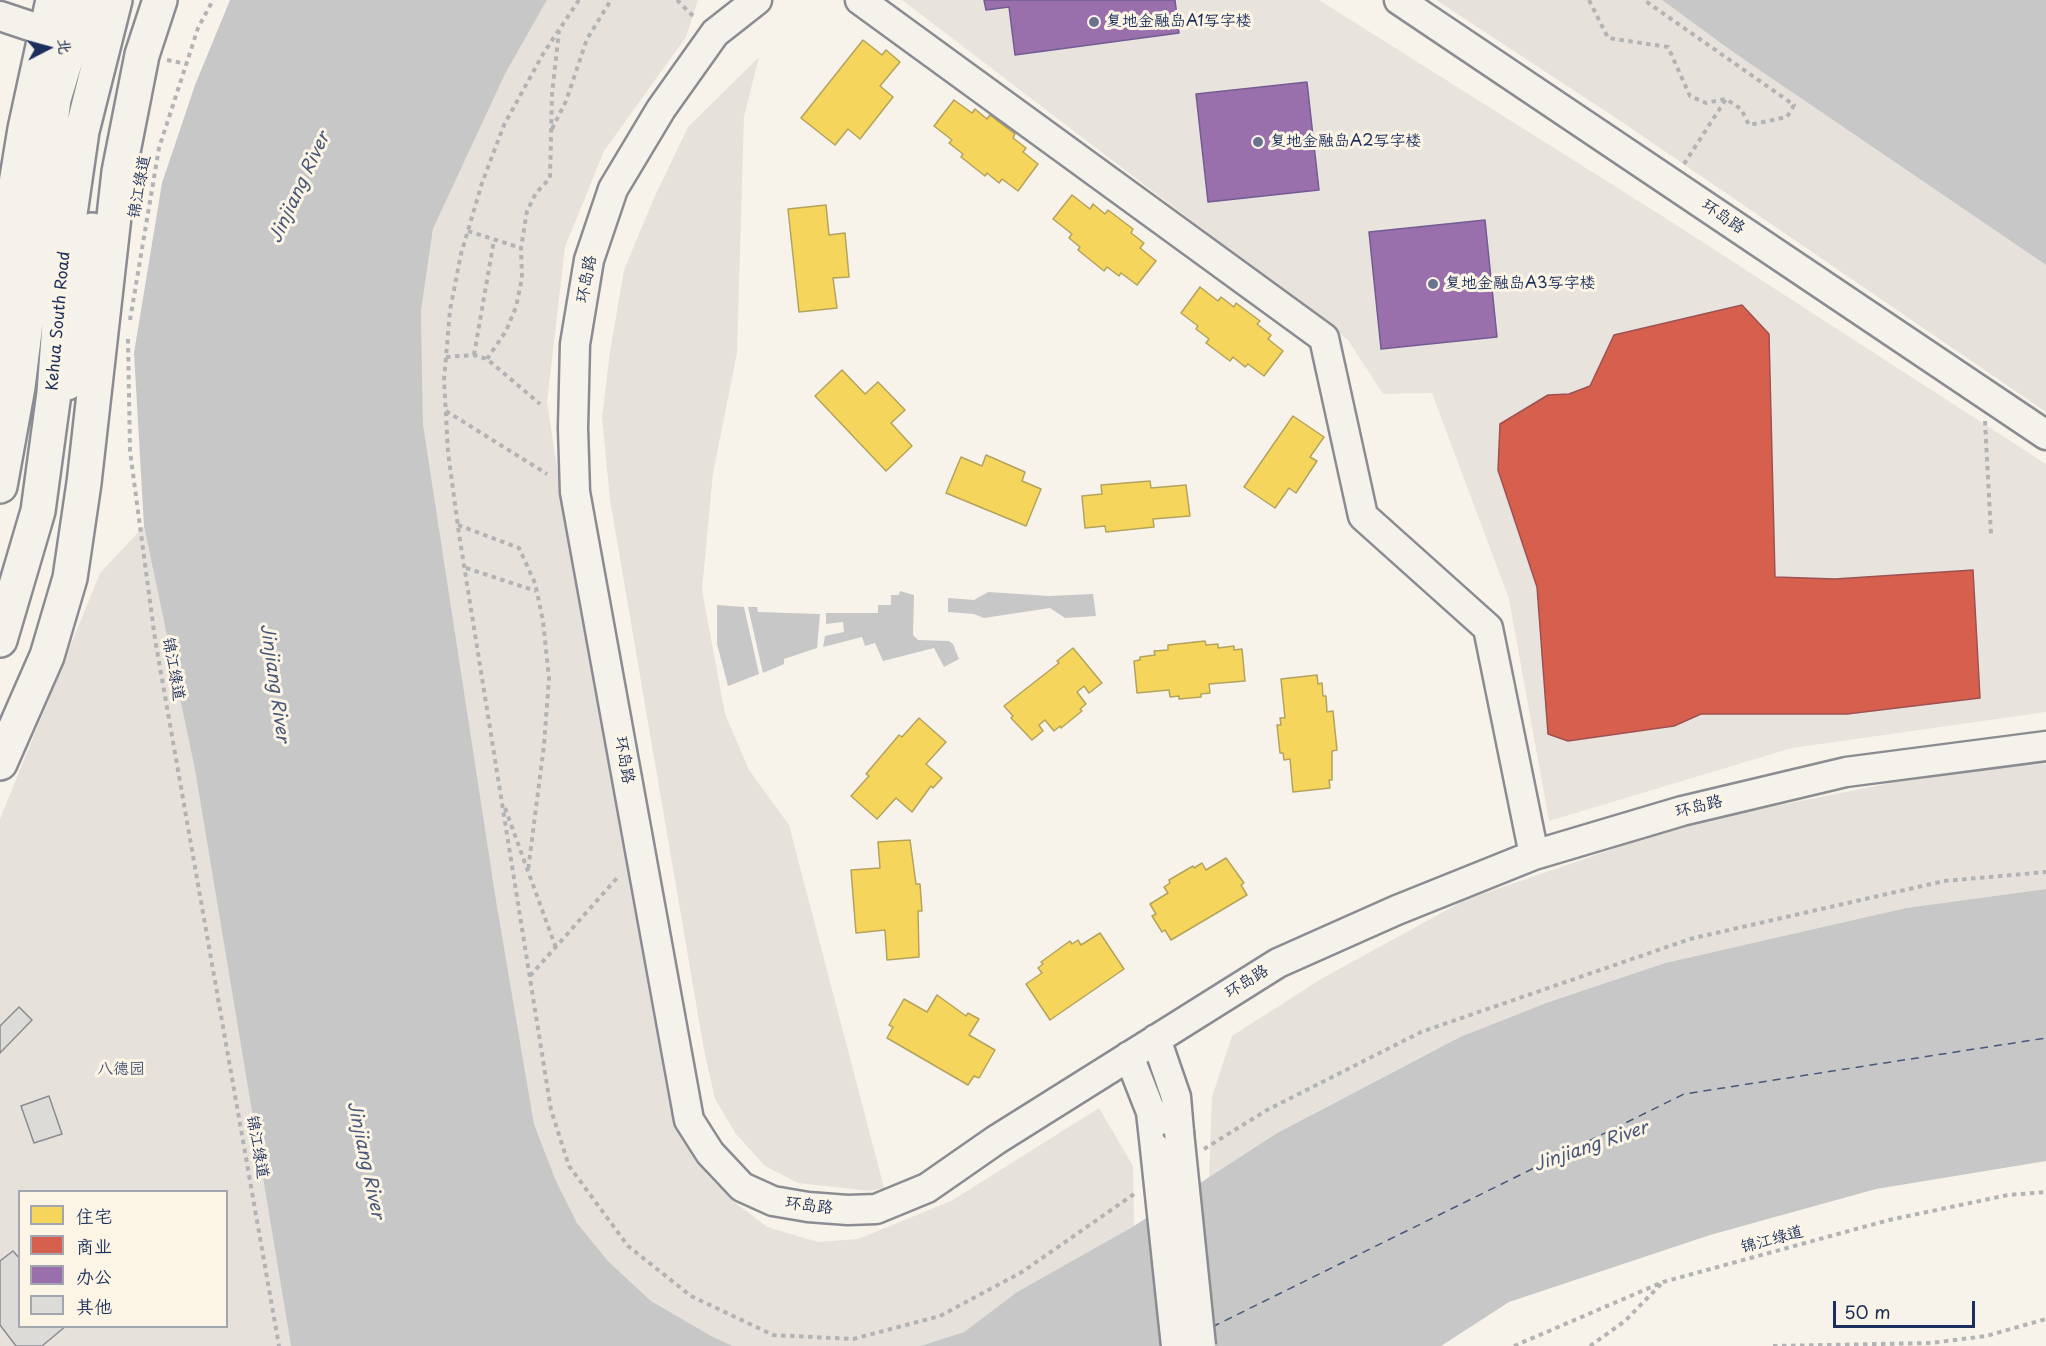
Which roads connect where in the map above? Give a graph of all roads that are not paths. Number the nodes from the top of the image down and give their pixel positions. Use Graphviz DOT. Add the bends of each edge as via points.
graph roads {
  1 [pos="53,0"];
  2 [pos="84,0"];
  3 [pos="116,0"];
  4 [pos="160,0"];
  5 [pos="757,0"];
  6 [pos="860,0"];
  7 [pos="1399,0"];
  8 [pos="41,14"];
  9 [pos="0,16"];
  10 [pos="142,55"];
  11 [pos="0,193"];
  12 [pos="0,386"];
  13 [pos="2046,435"];
  14 [pos="0,486"];
  15 [pos="38,511"];
  16 [pos="0,640"];
  17 [pos="2046,746"];
  18 [pos="0,763"];
  19 [pos="1534,855"];
  20 [pos="1156,1039"];
  21 [pos="1129,1056"];
  22 [pos="1176,1346"];
  23 [pos="1201,1346"];
  1 -- 12 [label="main road" via="13,202 9,308"];
  2 -- 14 [label="main road, Kehua South Road" via="54,99 18,387"];
  3 -- 15 [label="main road, Kehua South Road" via="82,130 64,255 54,393"];
  4 -- 10 [label="main road"];
  5 -- 21 [label="street, 环岛路" via="715,33 661,109 613,189 589,260 575,344 576,492 689,1120 710,1153 742,1187 773,1201 808,1207 876,1209 927,1188"];
  6 -- 19 [label="street" via="1324,338 1364,516 1488,628"];
  7 -- 13 [label="street, 环岛路"];
  8 -- 9 [label="street"];
  8 -- 11 [label="main road" via="23,70"];
  10 -- 15 [label="main road" via="114,130 84,268 71,366"];
  10 -- 18 [label="main road" via="118,172 70,578 47,656"];
  15 -- 16 [label="main road, Kehua South Road"];
  17 -- 19 [label="street, 环岛路" via="1846,772 1682,811"];
  19 -- 20 [label="street, 环岛路" via="1278,963"];
  20 -- 21 [label="street, 环岛路"];
  20 -- 23 [label="street, bridge" via="1176,1097"];
  21 -- 22 [label="street, bridge" via="1151,1112"];
}
